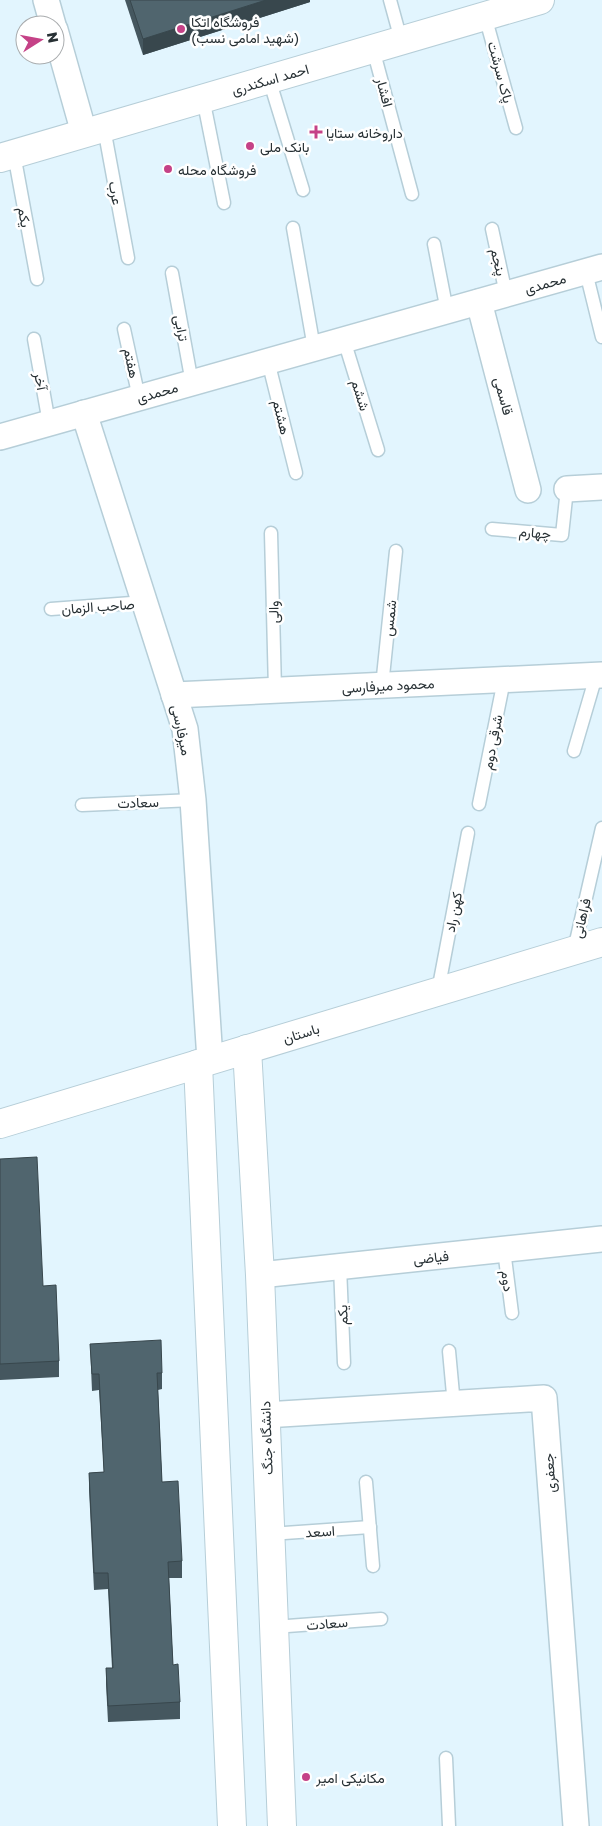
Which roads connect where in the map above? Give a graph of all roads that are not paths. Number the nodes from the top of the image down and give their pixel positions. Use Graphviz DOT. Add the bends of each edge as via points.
graph roads {
  1 [pos="46,0"];
  2 [pos="390,0"];
  3 [pos="540,0"];
  4 [pos="51,15"];
  5 [pos="485,16"];
  6 [pos="401,40"];
  7 [pos="373,49"];
  8 [pos="65,56"];
  9 [pos="270,79"];
  10 [pos="204,98"];
  11 [pos="516,128"];
  12 [pos="94,130"];
  13 [pos="7,156"];
  14 [pos="303,190"];
  15 [pos="412,194"];
  16 [pos="224,203"];
  17 [pos="293,228"];
  18 [pos="492,229"];
  19 [pos="434,244"];
  20 [pos="128,258"];
  21 [pos="594,270"];
  22 [pos="172,273"];
  23 [pos="37,279"];
  24 [pos="506,294"];
  25 [pos="479,302"];
  26 [pos="447,311"];
  27 [pos="124,329"];
  28 [pos="602,337"];
  29 [pos="34,339"];
  30 [pos="344,340"];
  31 [pos="314,348"];
  32 [pos="268,361"];
  33 [pos="192,383"];
  34 [pos="139,398"];
  35 [pos="84,413"];
  36 [pos="49,423"];
  37 [pos="0,437"];
  38 [pos="378,450"];
  39 [pos="296,473"];
  40 [pos="602,487"];
  41 [pos="567,488"];
  42 [pos="528,490"];
  43 [pos="492,529"];
  44 [pos="271,533"];
  45 [pos="396,551"];
  46 [pos="145,602"];
  47 [pos="51,609"];
  48 [pos="599,676"];
  49 [pos="504,680"];
  50 [pos="382,686"];
  51 [pos="275,690"];
  52 [pos="174,695"];
  53 [pos="574,751"];
  54 [pos="193,800"];
  55 [pos="479,804"];
  56 [pos="82,805"];
  57 [pos="602,828"];
  58 [pos="468,833"];
  59 [pos="602,942"];
  60 [pos="574,950"];
  61 [pos="438,991"];
  62 [pos="246,1049"];
  63 [pos="204,1062"];
  64 [pos="0,1124"];
  65 [pos="602,1239"];
  66 [pos="504,1250"];
  67 [pos="340,1267"];
  68 [pos="260,1275"];
  69 [pos="512,1313"];
  70 [pos="449,1351"];
  71 [pos="344,1363"];
  72 [pos="454,1404"];
  73 [pos="265,1415"];
  74 [pos="366,1482"];
  75 [pos="370,1527"];
  76 [pos="270,1534"];
  77 [pos="373,1566"];
  78 [pos="381,1619"];
  79 [pos="274,1627"];
  80 [pos="446,1758"];
  81 [pos="232,1826"];
  82 [pos="282,1826"];
  83 [pos="449,1826"];
  84 [pos="576,1826"];
  1 -- 4 [label="street"];
  2 -- 6 [label="lane"];
  3 -- 5 [label="main road, احمد اسکندری"];
  5 -- 6 [label="main road, احمد اسکندری"];
  5 -- 11 [label="lane, پاک سرشت"];
  6 -- 7 [label="main road, احمد اسکندری"];
  7 -- 9 [label="main road, احمد اسکندری"];
  7 -- 15 [label="lane, افشار"];
  8 -- 12 [label="street"];
  9 -- 10 [label="main road, احمد اسکندری"];
  9 -- 14 [label="lane"];
  10 -- 12 [label="main road, احمد اسکندری"];
  10 -- 16 [label="lane"];
  12 -- 13 [label="main road, احمد اسکندری"];
  12 -- 20 [label="lane, عرب"];
  13 -- 23 [label="lane, یکم"];
  17 -- 31 [label="lane"];
  18 -- 24 [label="lane, پنجم"];
  19 -- 26 [label="lane"];
  21 -- 24 [label="street, محمدی"];
  21 -- 28 [label="lane"];
  22 -- 33 [label="lane, ترابی"];
  24 -- 25 [label="street, محمدی"];
  25 -- 26 [label="street, محمدی"];
  25 -- 42 [label="street, قاسمی"];
  26 -- 30 [label="street, محمدی"];
  27 -- 34 [label="lane, هفتم"];
  29 -- 36 [label="lane, آخر"];
  30 -- 31 [label="street, محمدی"];
  30 -- 38 [label="lane, ششم"];
  31 -- 32 [label="street, محمدی"];
  32 -- 33 [label="street, محمدی"];
  32 -- 39 [label="lane, هشتم"];
  33 -- 34 [label="street, محمدی"];
  34 -- 35 [label="street, محمدی"];
  35 -- 36 [label="street, محمدی"];
  35 -- 46 [label="street, میرفارسی"];
  36 -- 37 [label="street, محمدی"];
  40 -- 41 [label="street"];
  41 -- 43 [label="lane, چهارم" via="562,535"];
  44 -- 51 [label="lane, والی"];
  45 -- 50 [label="lane, شمس"];
  46 -- 47 [label="lane, صاحب الزمان"];
  46 -- 52 [label="street, میرفارسی"];
  48 -- 49 [label="street, محمود میرفارسی"];
  48 -- 53 [label="lane"];
  49 -- 50 [label="street, محمود میرفارسی"];
  49 -- 55 [label="lane, شرقی دوم"];
  50 -- 51 [label="street, محمود میرفارسی"];
  51 -- 52 [label="street, محمود میرفارسی"];
  52 -- 54 [label="street, میرفارسی" via="185,729"];
  54 -- 56 [label="lane, سعادت"];
  54 -- 63 [label="street, میرفارسی"];
  57 -- 60 [label="lane, فراهانی"];
  58 -- 61 [label="lane, کهن راد"];
  59 -- 60 [label="main road, باستان"];
  60 -- 61 [label="main road, باستان"];
  61 -- 62 [label="main road, باستان"];
  62 -- 63 [label="main road, باستان"];
  62 -- 68 [label="main road, دانشگاه جنگ"];
  63 -- 64 [label="main road, باستان"];
  63 -- 81 [label="main road"];
  65 -- 66 [label="street, فیاضی"];
  66 -- 67 [label="street, فیاضی"];
  66 -- 69 [label="lane, دوم"];
  67 -- 68 [label="street, فیاضی"];
  67 -- 71 [label="lane, یکم"];
  68 -- 73 [label="main road, دانشگاه جنگ"];
  70 -- 72 [label="lane"];
  72 -- 73 [label="street, جعفری"];
  72 -- 84 [label="street, جعفری" via="544,1398"];
  73 -- 76 [label="main road, دانشگاه جنگ"];
  74 -- 75 [label="lane"];
  75 -- 76 [label="lane, اسعد"];
  75 -- 77 [label="lane"];
  76 -- 79 [label="main road, دانشگاه جنگ"];
  78 -- 79 [label="lane, سعادت"];
  79 -- 82 [label="main road, دانشگاه جنگ"];
  80 -- 83 [label="lane"];
}
